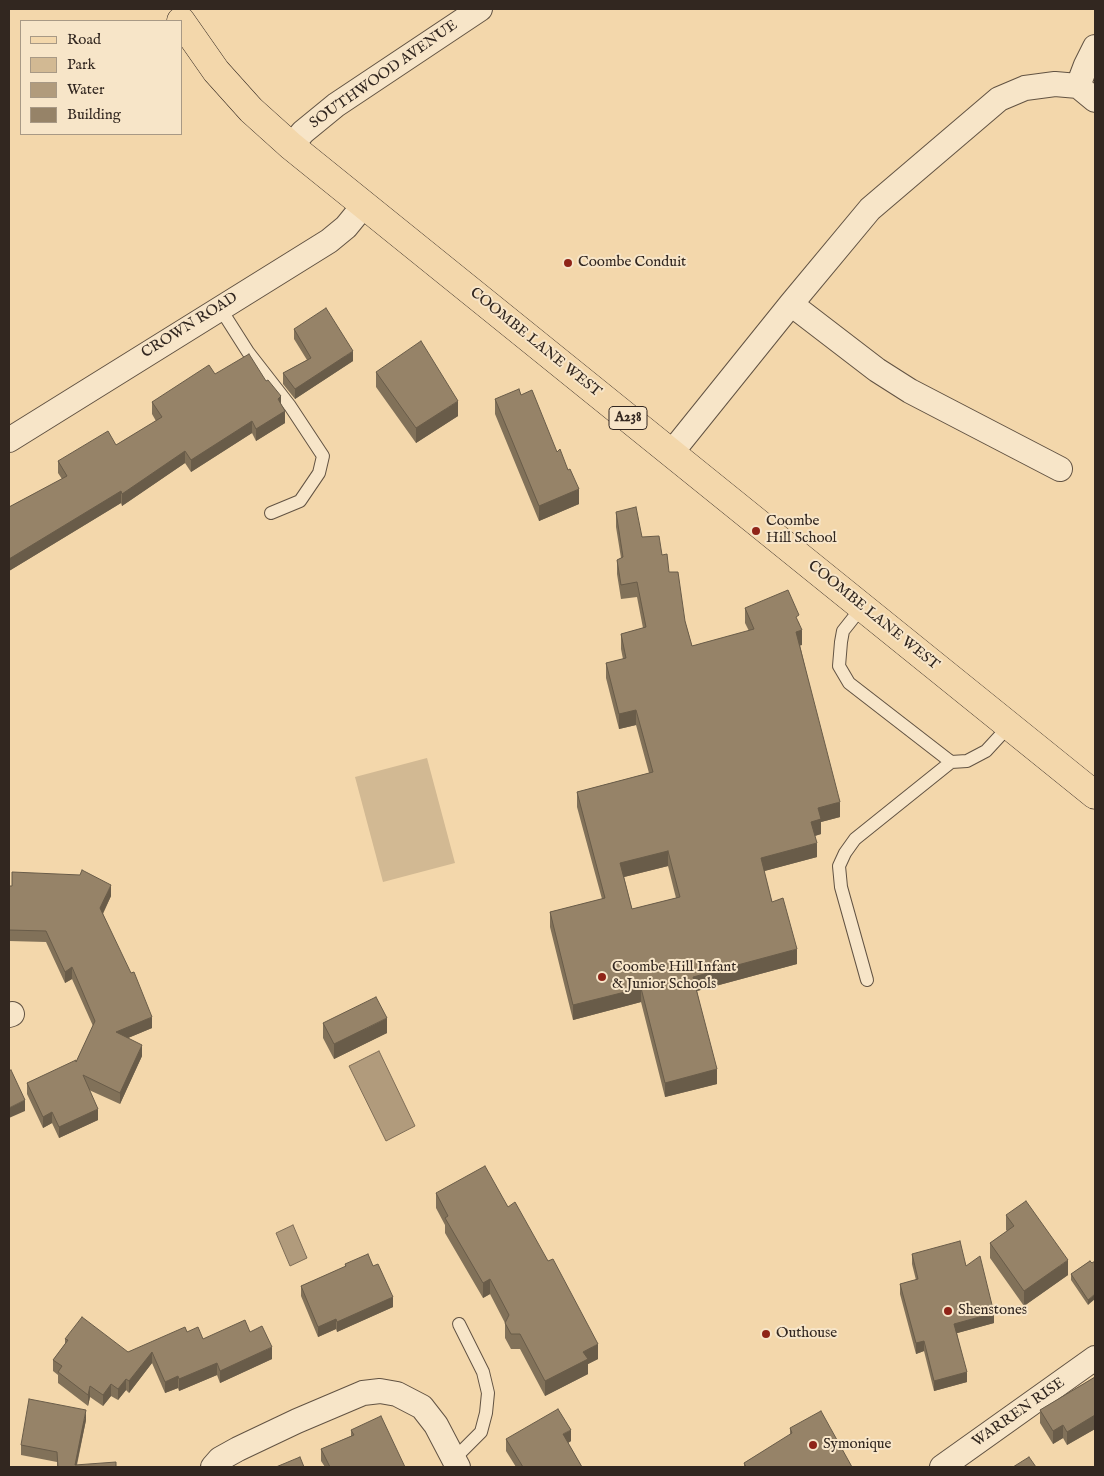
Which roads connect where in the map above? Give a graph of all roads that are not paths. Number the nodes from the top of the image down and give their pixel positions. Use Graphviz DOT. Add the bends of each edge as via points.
graph roads {
  1 [pos="172,9"];
  2 [pos="480,9"];
  3 [pos="180,20"];
  4 [pos="182,22"];
  5 [pos="1095,47"];
  6 [pos="1086,93"];
  7 [pos="291,146"];
  8 [pos="364,205"];
  9 [pos="791,304"];
  10 [pos="220,308"];
  11 [pos="9,440"];
  12 [pos="672,452"];
  13 [pos="1060,469"];
  14 [pos="271,513"];
  15 [pos="862,607"];
  16 [pos="1009,726"];
  17 [pos="951,762"];
  18 [pos="1095,795"];
  19 [pos="867,980"];
  20 [pos="459,1324"];
  21 [pos="1095,1358"];
  22 [pos="456,1463"];
  23 [pos="213,1467"];
  24 [pos="942,1467"];
  1 -- 3 [label="main road, COOMBE LANE WEST / A238"];
  2 -- 7 [label="street, SOUTHWOOD AVENUE" via="336,105"];
  4 -- 7 [label="main road, COOMBE LANE WEST / A238" via="216,71 251,110"];
  5 -- 6 [label="street" via="1086,65"];
  6 -- 9 [label="street" via="1055,84 1025,88 999,99 870,209"];
  7 -- 8 [label="main road, COOMBE LANE WEST / A238"];
  8 -- 10 [label="street, CROWN ROAD" via="346,227 329,240"];
  8 -- 12 [label="main road, COOMBE LANE WEST / A238"];
  9 -- 12 [label="street"];
  9 -- 13 [label="street" via="877,370 910,391"];
  10 -- 11 [label="street, CROWN ROAD"];
  10 -- 14 [label="lane" via="323,456 319,473 300,501"];
  12 -- 15 [label="main road, COOMBE LANE WEST / A238"];
  15 -- 16 [label="main road, COOMBE LANE WEST / A238"];
  15 -- 17 [label="lane" via="843,631 839,666 849,683"];
  16 -- 17 [label="lane" via="986,751 967,761"];
  16 -- 18 [label="main road, COOMBE LANE WEST / A238"];
  17 -- 19 [label="lane" via="854,839 839,866 841,887"];
  20 -- 22 [label="lane" via="483,1372 488,1394 481,1432"];
  21 -- 24 [label="street, WARREN RISE"];
  22 -- 23 [label="street" via="436,1425 422,1407 397,1394 380,1391 363,1393 297,1421 238,1449"];
}
